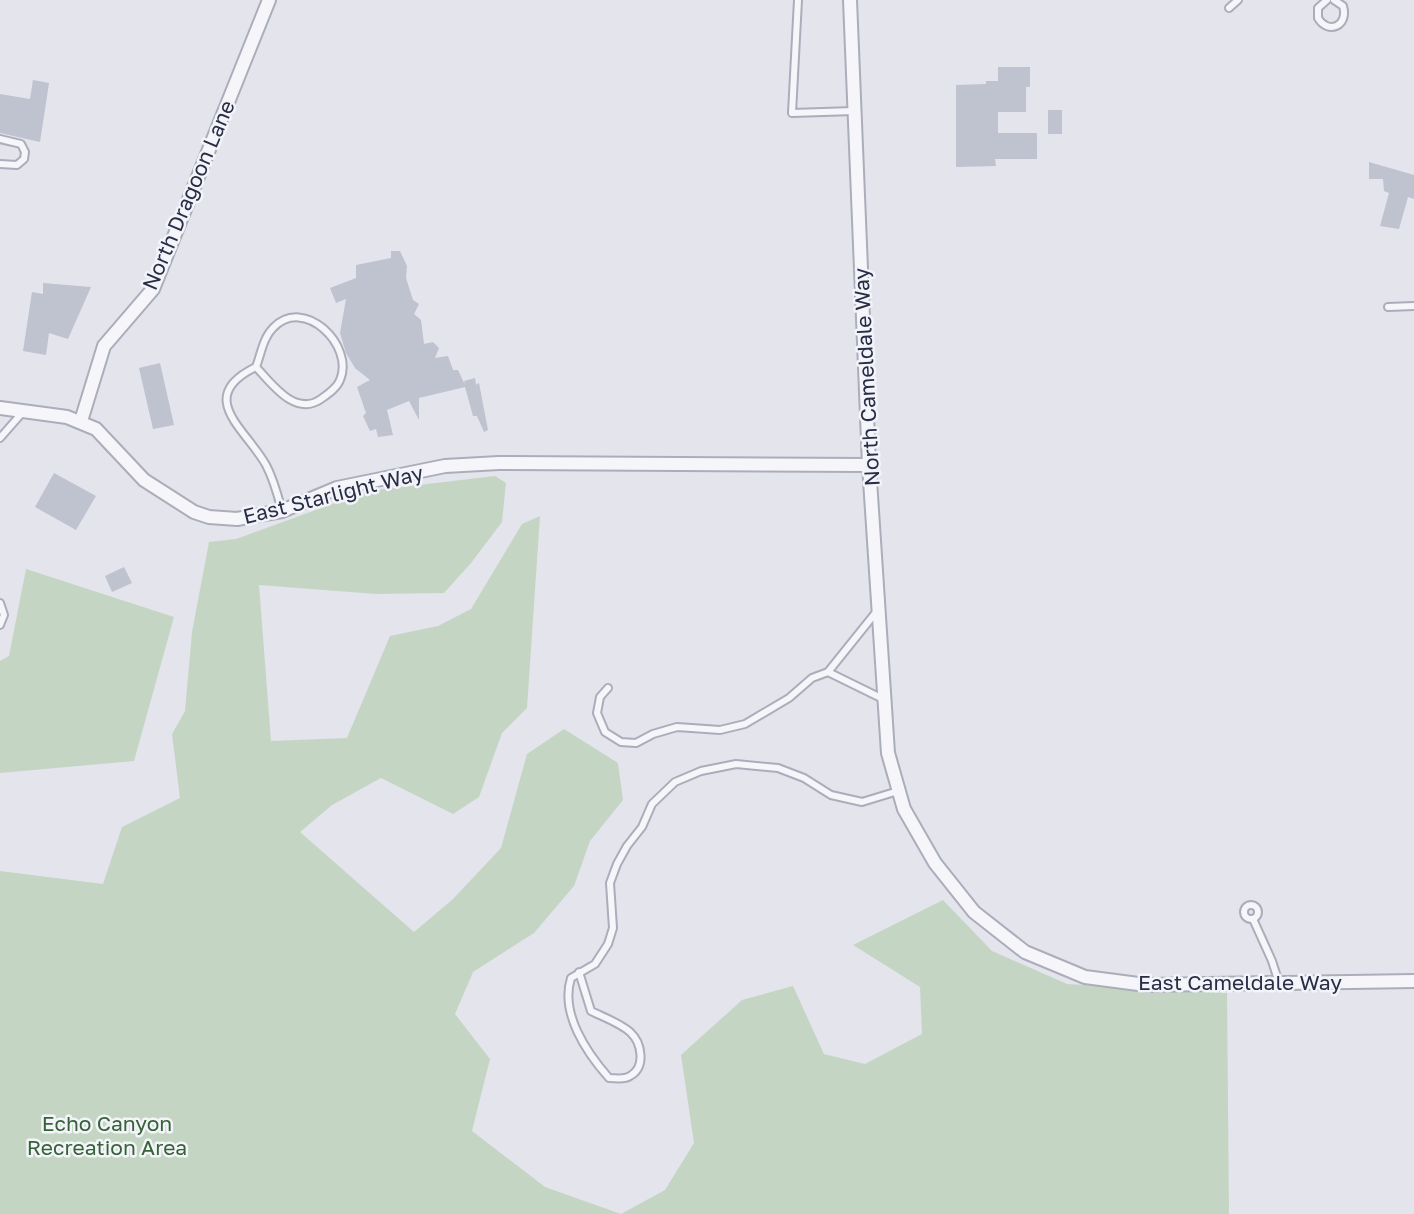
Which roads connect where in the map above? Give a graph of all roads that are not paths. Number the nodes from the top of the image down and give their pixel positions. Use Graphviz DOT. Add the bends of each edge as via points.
graph roads {
  1 [pos="269,0"];
  2 [pos="798,0"];
  3 [pos="850,0"];
  4 [pos="1238,0"];
  5 [pos="1325,0"];
  6 [pos="1334,0"];
  7 [pos="1229,8"];
  8 [pos="854,111"];
  9 [pos="0,139"];
  10 [pos="0,164"];
  11 [pos="1414,306"];
  12 [pos="1388,307"];
  13 [pos="256,367"];
  14 [pos="0,408"];
  15 [pos="24,411"];
  16 [pos="81,421"];
  17 [pos="0,438"];
  18 [pos="869,465"];
  19 [pos="282,511"];
  20 [pos="0,603"];
  21 [pos="878,610"];
  22 [pos="0,625"];
  23 [pos="828,672"];
  24 [pos="608,688"];
  25 [pos="884,699"];
  26 [pos="888,753"];
  27 [pos="898,791"];
  28 [pos="1253,919"];
  29 [pos="579,972"];
  30 [pos="1414,981"];
  31 [pos="1279,983"];
  1 -- 16 [label="street, North Dragoon Lane" via="153,289 104,346"];
  2 -- 8 [label="lane" via="792,113"];
  3 -- 8 [label="street, North Cameldale Way"];
  4 -- 7 [label="lane"];
  5 -- 6 [label="lane" via="1318,8 1318,18 1333,27 1345,15 1343,6"];
  8 -- 18 [label="street, North Cameldale Way"];
  9 -- 10 [label="lane" via="20,144 25,152 17,165"];
  11 -- 12 [label="lane"];
  13 -- 13 [label="lane" via="275,326 298,318 323,326 342,366 338,384 307,404 291,402"];
  13 -- 19 [label="lane" via="234,380 226,403 233,422 265,464"];
  14 -- 15 [label="street, East Starlight Way"];
  15 -- 16 [label="street, East Starlight Way"];
  15 -- 17 [label="lane"];
  16 -- 19 [label="street, East Starlight Way" via="96,429 144,480 194,512 237,519"];
  18 -- 19 [label="street, East Starlight Way" via="445,466 337,488"];
  18 -- 21 [label="street, North Cameldale Way"];
  20 -- 22 [label="lane" via="4,615"];
  21 -- 23 [label="lane"];
  21 -- 25 [label="street, North Cameldale Way"];
  23 -- 24 [label="lane" via="744,724 720,730 677,727 636,743 621,742 605,732 597,713 600,697"];
  23 -- 25 [label="lane"];
  25 -- 26 [label="street, North Cameldale Way"];
  26 -- 27 [label="street, East Cameldale Way"];
  27 -- 29 [label="lane" via="862,802 831,796 778,768 736,764 675,782 652,804 617,864 610,883 613,928 608,944 595,964"];
  27 -- 31 [label="street, East Cameldale Way" via="935,863 974,912 1025,952 1085,977 1146,985"];
  28 -- 31 [label="lane"];
  29 -- 29 [label="lane" via="570,978 568,993 585,1048 608,1077 632,1075 640,1065 636,1040 629,1031 591,1011"];
  30 -- 31 [label="street, East Cameldale Way"];
}
